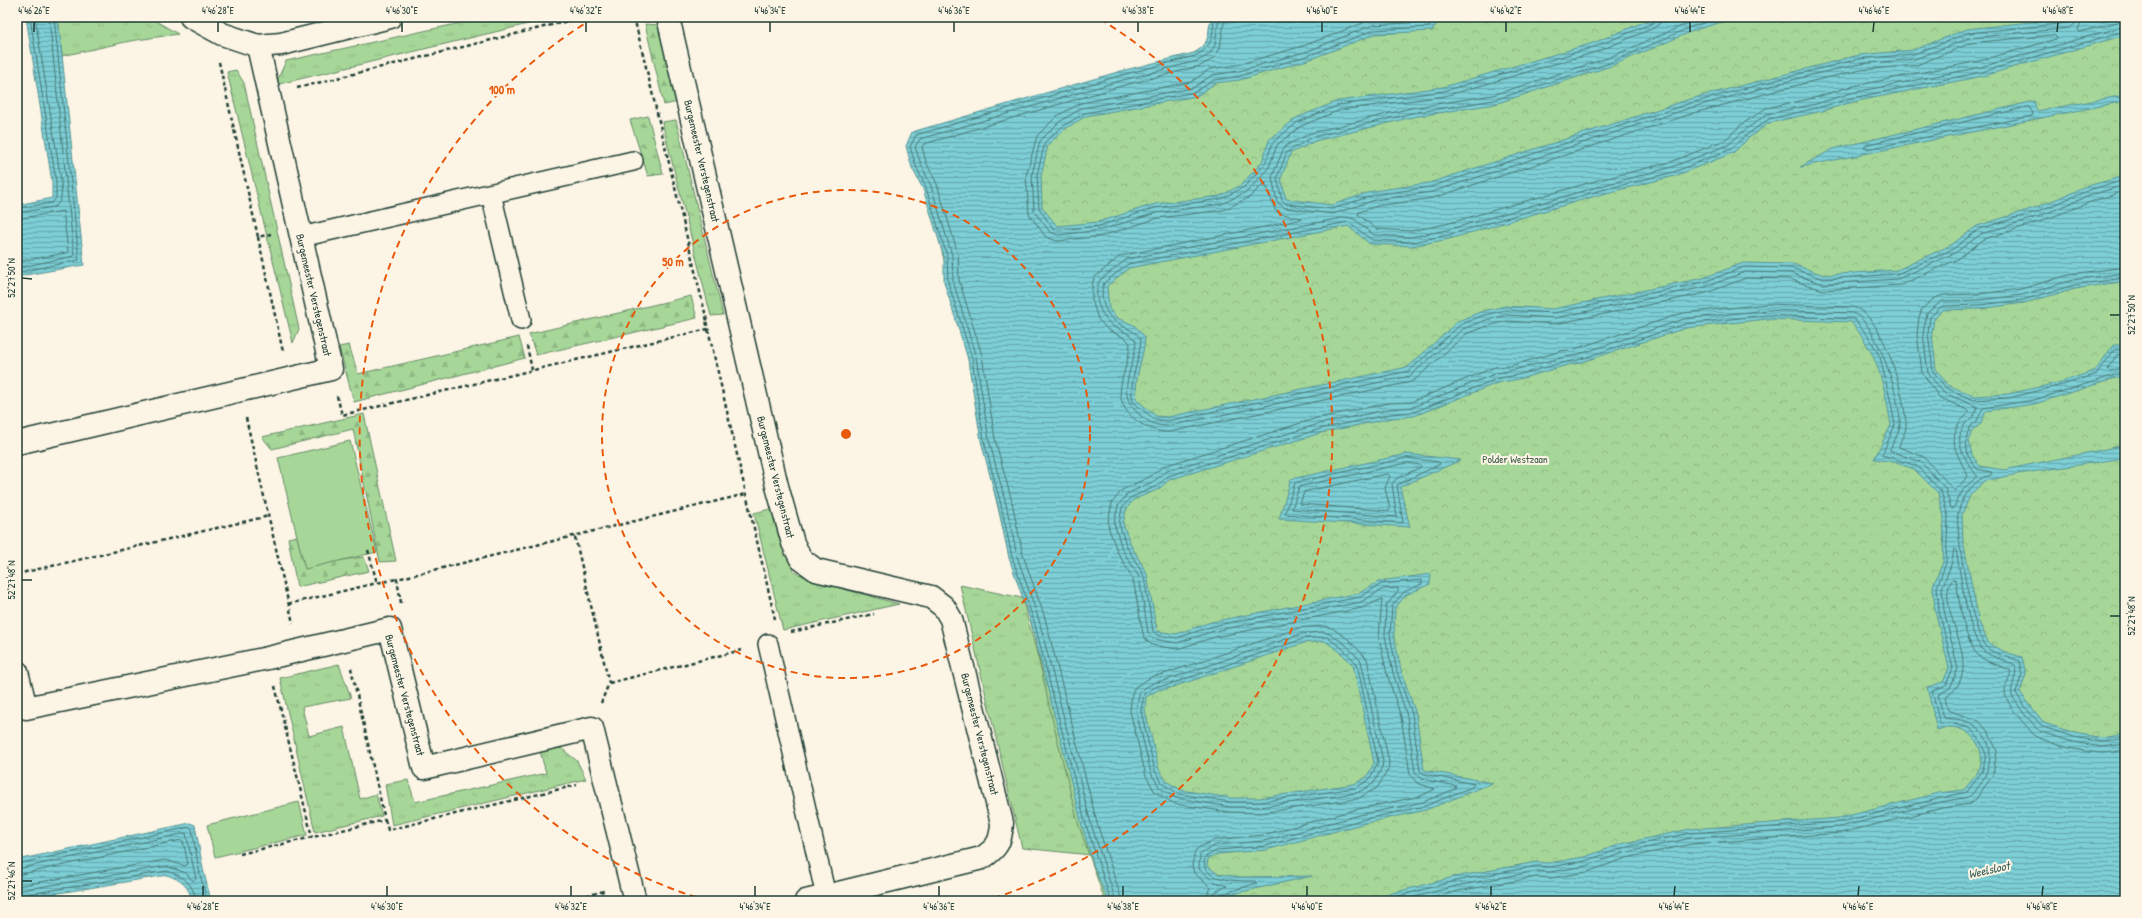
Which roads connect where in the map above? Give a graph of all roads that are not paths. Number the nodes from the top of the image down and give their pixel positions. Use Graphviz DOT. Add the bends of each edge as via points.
graph roads {
  1 [pos="191,17"];
  2 [pos="390,17"];
  3 [pos="668,17"];
  4 [pos="258,46"];
  5 [pos="634,160"];
  6 [pos="491,194"];
  7 [pos="300,232"];
  8 [pos="521,320"];
  9 [pos="17,443"];
  10 [pos="774,640"];
  11 [pos="17,672"];
  12 [pos="632,893"];
  13 [pos="816,899"];
  1 -- 4 [label="street" via="222,34"];
  2 -- 4 [label="street" via="281,44"];
  3 -- 13 [label="street, Burgemeester Verstegenstraat" via="777,486 793,543 801,559 816,570 931,597 944,607 951,619 1002,823 1001,836 994,850 982,858"];
  4 -- 7 [label="street, Burgemeester Verstegenstraat"];
  5 -- 6 [label="lane"];
  6 -- 7 [label="lane"];
  6 -- 8 [label="lane"];
  7 -- 9 [label="street, Burgemeester Verstegenstraat" via="331,369"];
  10 -- 13 [label="lane"];
  11 -- 12 [label="street, Burgemeester Verstegenstraat" via="26,708 390,630 424,768 592,728"];
}
